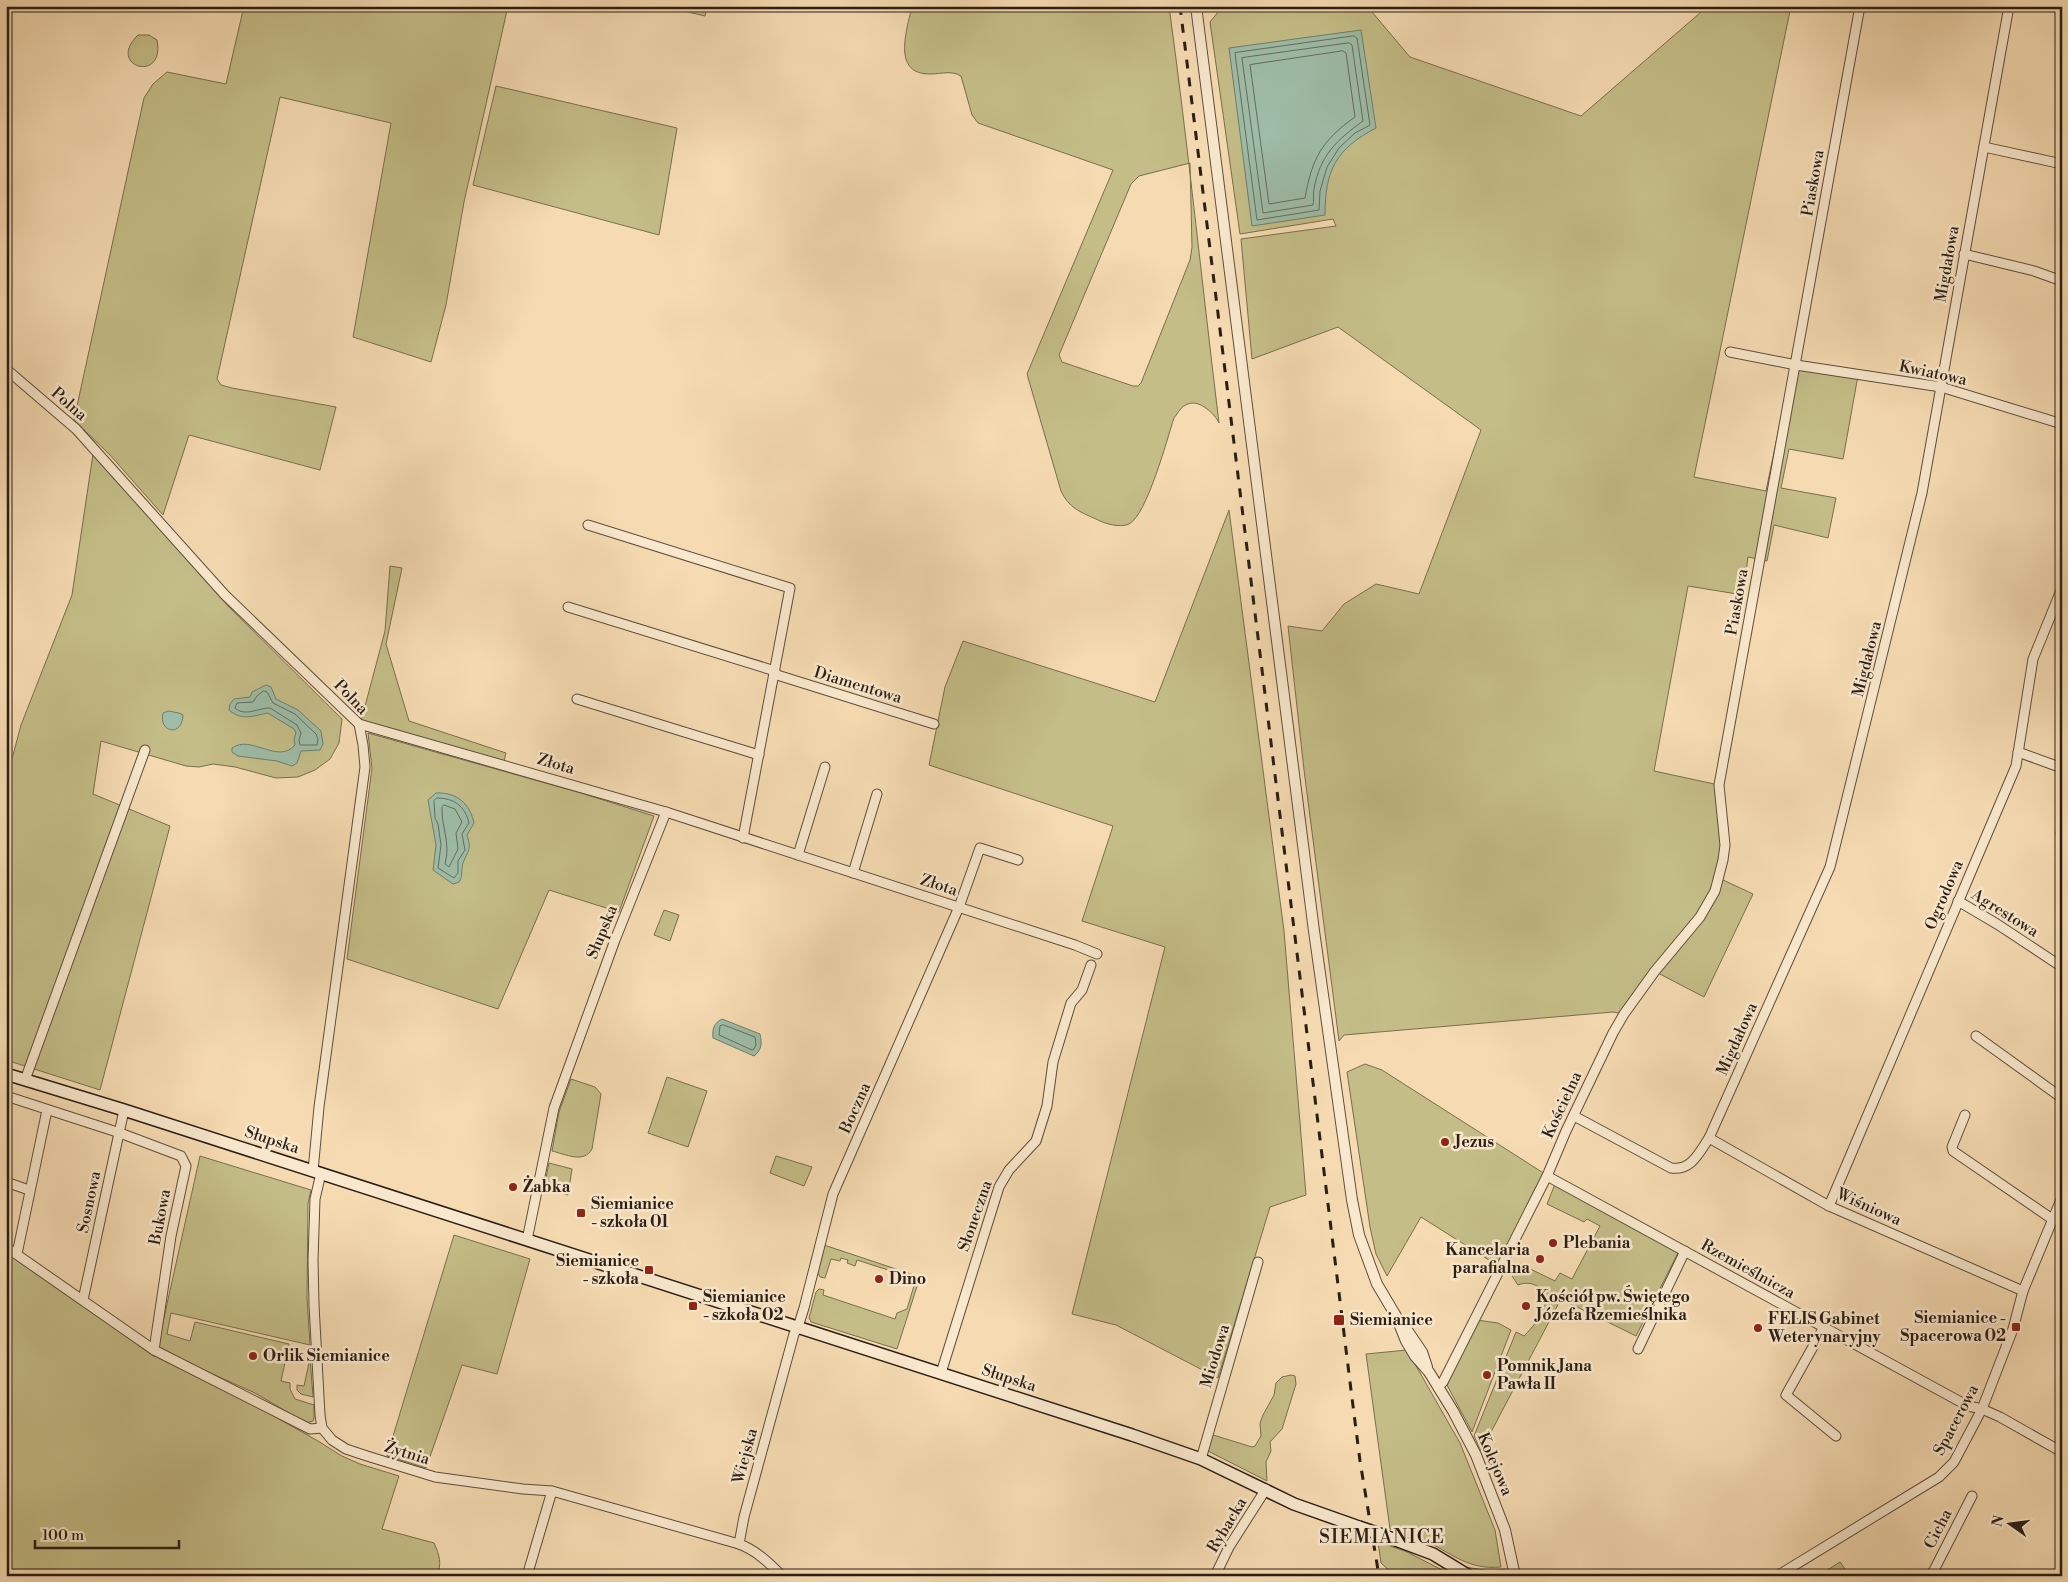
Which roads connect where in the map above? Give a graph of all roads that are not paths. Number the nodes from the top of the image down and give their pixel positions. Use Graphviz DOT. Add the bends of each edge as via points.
graph roads {
  1 [pos="1196,6"];
  2 [pos="1860,6"];
  3 [pos="2009,6"];
  4 [pos="1984,147"];
  5 [pos="2062,164"];
  6 [pos="1964,254"];
  7 [pos="2062,281"];
  8 [pos="1730,352"];
  9 [pos="1796,365"];
  10 [pos="6,369"];
  11 [pos="1941,386"];
  12 [pos="2062,424"];
  13 [pos="588,525"];
  14 [pos="2062,588"];
  15 [pos="568,607"];
  16 [pos="774,673"];
  17 [pos="576,699"];
  18 [pos="358,724"];
  19 [pos="934,724"];
  20 [pos="145,750"];
  21 [pos="2018,752"];
  22 [pos="759,755"];
  23 [pos="825,767"];
  24 [pos="2062,768"];
  25 [pos="877,794"];
  26 [pos="666,812"];
  27 [pos="743,838"];
  28 [pos="1725,845"];
  29 [pos="798,855"];
  30 [pos="1018,860"];
  31 [pos="853,873"];
  32 [pos="1958,901"];
  33 [pos="959,907"];
  34 [pos="1097,954"];
  35 [pos="1091,965"];
  36 [pos="2062,968"];
  37 [pos="1976,1036"];
  38 [pos="6,1074"];
  39 [pos="25,1080"];
  40 [pos="6,1096"];
  41 [pos="2062,1098"];
  42 [pos="47,1110"];
  43 [pos="124,1110"];
  44 [pos="1965,1115"];
  45 [pos="1574,1116"];
  46 [pos="120,1133"];
  47 [pos="1709,1138"];
  48 [pos="317,1172"];
  49 [pos="1547,1176"];
  50 [pos="6,1182"];
  51 [pos="29,1190"];
  52 [pos="2062,1197"];
  53 [pos="1829,1206"];
  54 [pos="2052,1219"];
  55 [pos="526,1240"];
  56 [pos="6,1247"];
  57 [pos="1685,1251"];
  58 [pos="17,1254"];
  59 [pos="1258,1262"];
  60 [pos="2023,1291"];
  61 [pos="83,1300"];
  62 [pos="798,1327"];
  63 [pos="1824,1327"];
  64 [pos="1638,1349"];
  65 [pos="154,1350"];
  66 [pos="941,1373"];
  67 [pos="1438,1387"];
  68 [pos="1982,1409"];
  69 [pos="322,1428"];
  70 [pos="1836,1436"];
  71 [pos="2062,1452"];
  72 [pos="1200,1459"];
  73 [pos="1266,1489"];
  74 [pos="552,1491"];
  75 [pos="1972,1496"];
  76 [pos="739,1544"];
  77 [pos="527,1576"];
  78 [pos="782,1576"];
  79 [pos="1215,1576"];
  80 [pos="1469,1576"];
  81 [pos="1515,1576"];
  82 [pos="1777,1576"];
  83 [pos="1932,1576"];
  1 -- 67 [label="street, Kolejowa" via="1314,931 1352,1200 1367,1261 1377,1284 1406,1341"];
  2 -- 9 [label="street, Piaskowa"];
  3 -- 4 [label="street, Migdałowa"];
  4 -- 5 [label="street"];
  4 -- 6 [label="street, Migdałowa"];
  6 -- 7 [label="street" via="2034,270"];
  6 -- 11 [label="street, Migdałowa"];
  8 -- 9 [label="street"];
  9 -- 11 [label="street, Kwiatowa"];
  9 -- 28 [label="street, Piaskowa" via="1719,785"];
  10 -- 18 [label="street, Polna" via="76,429 225,595"];
  11 -- 12 [label="street, Kwiatowa"];
  11 -- 47 [label="street, Migdałowa" via="1922,493 1830,868"];
  13 -- 16 [label="street" via="790,588"];
  14 -- 21 [label="street, Ogrodowa" via="2034,660"];
  15 -- 16 [label="street"];
  16 -- 19 [label="street, Diamentowa"];
  16 -- 22 [label="street"];
  17 -- 22 [label="street"];
  18 -- 26 [label="street, Złota"];
  18 -- 48 [label="street, Polna" via="365,767 320,1107"];
  20 -- 39 [label="street"];
  21 -- 24 [label="street"];
  21 -- 32 [label="street, Ogrodowa" via="2016,766"];
  22 -- 27 [label="street"];
  23 -- 29 [label="street"];
  25 -- 31 [label="street"];
  26 -- 27 [label="street, Złota"];
  26 -- 55 [label="street, Słupska" via="554,1108"];
  27 -- 29 [label="street, Złota"];
  28 -- 45 [label="street, Kościelna" via="1715,891 1700,917 1624,1014"];
  29 -- 31 [label="street, Złota"];
  30 -- 33 [label="street, Boczna" via="980,848"];
  31 -- 33 [label="street, Złota"];
  32 -- 36 [label="street, Agrestowa"];
  32 -- 53 [label="street, Ogrodowa"];
  33 -- 34 [label="street, Złota"];
  33 -- 62 [label="street, Boczna" via="834,1194"];
  35 -- 66 [label="street, Słoneczna" via="1082,990 1071,1003 1053,1062 1048,1101 1036,1141 1009,1170 999,1187"];
  37 -- 41 [label="street"];
  38 -- 39 [label="main road, Słupska"];
  39 -- 43 [label="main road, Słupska"];
  40 -- 42 [label="street"];
  42 -- 46 [label="street"];
  42 -- 51 [label="street"];
  43 -- 46 [label="street, Sosnowa"];
  43 -- 48 [label="main road, Słupska"];
  44 -- 54 [label="street" via="1953,1151"];
  45 -- 47 [label="street, Migdałowa" via="1671,1168 1686,1167"];
  45 -- 49 [label="street, Kościelna"];
  46 -- 61 [label="street, Sosnowa"];
  46 -- 65 [label="street, Bukowa" via="181,1156 186,1166 171,1236"];
  47 -- 53 [label="street, Wiśniowa"];
  48 -- 55 [label="main road, Słupska"];
  48 -- 69 [label="street" via="313,1260"];
  49 -- 57 [label="street, Rzemieślnicza"];
  49 -- 67 [label="street, Kościelna"];
  50 -- 51 [label="street"];
  51 -- 58 [label="street"];
  52 -- 54 [label="street, Spacerowa"];
  53 -- 60 [label="street, Wiśniowa"];
  54 -- 60 [label="street, Spacerowa"];
  55 -- 62 [label="main road, Słupska"];
  56 -- 58 [label="street"];
  57 -- 63 [label="street, Rzemieślnicza"];
  57 -- 64 [label="street, Rzemieślnicza"];
  58 -- 61 [label="street"];
  59 -- 72 [label="street, Miodowa"];
  60 -- 68 [label="street, Spacerowa" via="2013,1329"];
  61 -- 65 [label="street"];
  62 -- 66 [label="main road, Słupska"];
  62 -- 76 [label="street, Wiejska"];
  63 -- 68 [label="street, Rzemieślnicza" via="1968,1406"];
  63 -- 70 [label="street" via="1786,1395"];
  65 -- 69 [label="street" via="310,1429"];
  66 -- 72 [label="main road, Słupska"];
  67 -- 81 [label="street, Kolejowa" via="1466,1434 1488,1484 1505,1530"];
  68 -- 71 [label="street, Rzemieślnicza"];
  68 -- 82 [label="street, Spacerowa" via="1954,1462 1939,1477"];
  69 -- 74 [label="street, Żytnia" via="346,1449 416,1472 462,1481"];
  72 -- 73 [label="main road, Słupska"];
  73 -- 79 [label="street, Rybacka" via="1229,1547"];
  73 -- 80 [label="main road, Słupska, bridge" via="1309,1510 1433,1554"];
  74 -- 76 [label="street, Żytnia"];
  74 -- 77 [label="street"];
  75 -- 83 [label="street, Cicha"];
  76 -- 78 [label="street" via="762,1557"];
}
